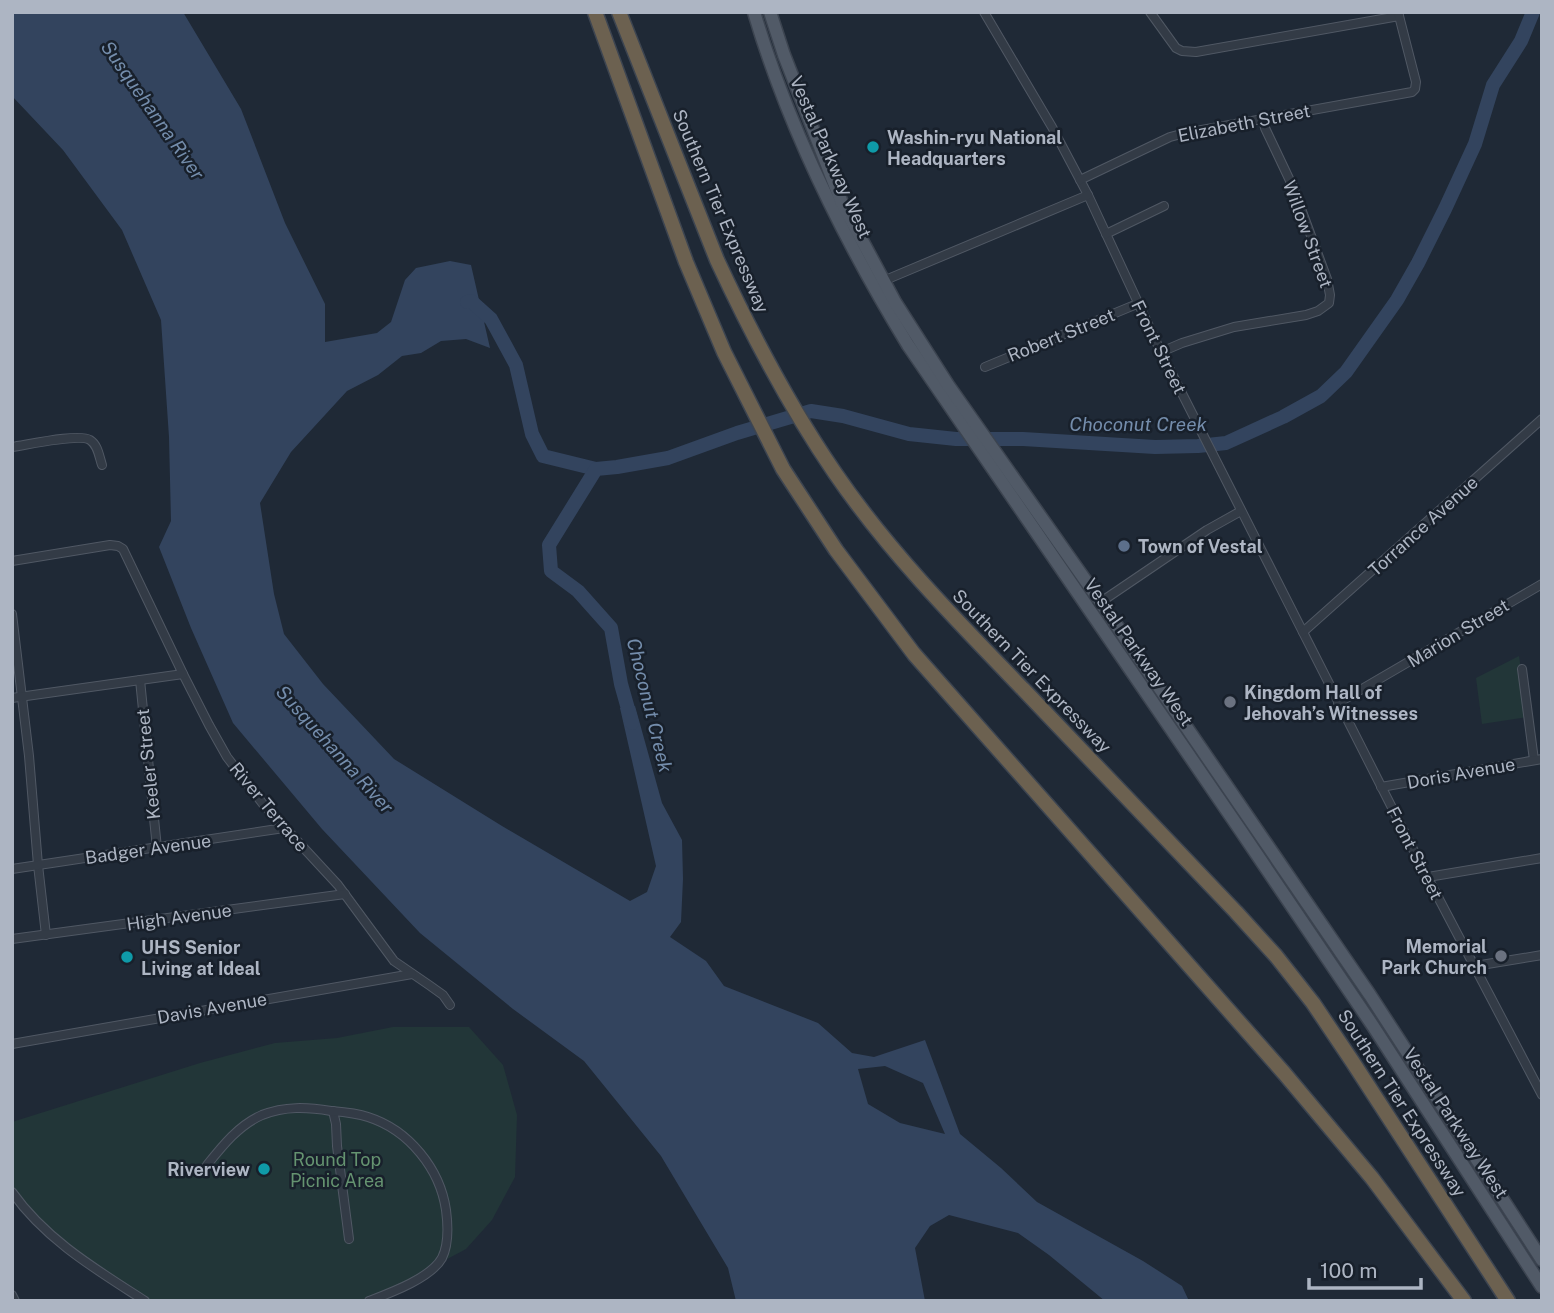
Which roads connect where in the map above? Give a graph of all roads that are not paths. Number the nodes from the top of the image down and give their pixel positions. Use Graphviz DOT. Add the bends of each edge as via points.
graph roads {
  1 [pos="595,12"];
  2 [pos="619,12"];
  3 [pos="754,12"];
  4 [pos="770,12"];
  5 [pos="984,12"];
  6 [pos="1150,12"];
  7 [pos="1399,14"];
  8 [pos="1263,119"];
  9 [pos="1080,180"];
  10 [pos="1088,195"];
  11 [pos="1164,206"];
  12 [pos="1106,234"];
  13 [pos="883,281"];
  14 [pos="1137,304"];
  15 [pos="1161,352"];
  16 [pos="985,367"];
  17 [pos="1542,419"];
  18 [pos="971,428"];
  19 [pos="12,447"];
  20 [pos="102,465"];
  21 [pos="1241,511"];
  22 [pos="12,561"];
  23 [pos="1542,584"];
  24 [pos="1100,601"];
  25 [pos="1089,610"];
  26 [pos="12,614"];
  27 [pos="1303,632"];
  28 [pos="1522,669"];
  29 [pos="183,674"];
  30 [pos="140,680"];
  31 [pos="17,697"];
  32 [pos="1338,703"];
  33 [pos="1538,760"];
  34 [pos="1381,787"];
  35 [pos="284,828"];
  36 [pos="157,848"];
  37 [pos="1542,858"];
  38 [pos="38,865"];
  39 [pos="12,869"];
  40 [pos="1428,877"];
  41 [pos="345,894"];
  42 [pos="46,935"];
  43 [pos="12,939"];
  44 [pos="1542,955"];
  45 [pos="1475,966"];
  46 [pos="412,974"];
  47 [pos="450,1005"];
  48 [pos="12,1044"];
  49 [pos="1542,1095"];
  50 [pos="333,1111"];
  51 [pos="207,1165"];
  52 [pos="14,1196"];
  53 [pos="349,1239"];
  54 [pos="1542,1260"];
  55 [pos="1542,1287"];
  56 [pos="12,1295"];
  57 [pos="15,1301"];
  58 [pos="145,1301"];
  59 [pos="369,1301"];
  60 [pos="1464,1301"];
  61 [pos="1508,1301"];
  1 -- 60 [label="highway" via="724,352 783,469 836,550 914,654 1372,1178"];
  2 -- 61 [label="highway, Southern Tier Expressway" via="717,260 778,382 836,475 920,580 1276,956 1313,1003"];
  3 -- 18 [label="main road, Vestal Parkway West" via="807,154 845,235 908,345"];
  4 -- 13 [label="main road, Vestal Parkway West" via="842,203"];
  5 -- 9 [label="street, Front Street"];
  6 -- 7 [label="street" via="1176,48 1196,52"];
  7 -- 8 [label="street, Elizabeth Street" via="1416,82 1412,92"];
  8 -- 9 [label="street, Elizabeth Street" via="1170,137"];
  8 -- 15 [label="street, Willow Street" via="1327,279 1329,303 1318,311 1234,327"];
  9 -- 10 [label="street, Front Street"];
  10 -- 12 [label="street, Front Street"];
  10 -- 13 [label="street"];
  11 -- 12 [label="street"];
  12 -- 14 [label="street, Front Street"];
  13 -- 18 [label="main road, Vestal Parkway West"];
  14 -- 15 [label="street, Front Street"];
  14 -- 16 [label="street, Robert Street"];
  15 -- 21 [label="street, Front Street"];
  17 -- 27 [label="street, Torrance Avenue"];
  18 -- 24 [label="main road, Vestal Parkway West" via="1009,473"];
  18 -- 25 [label="main road, Vestal Parkway West"];
  19 -- 20 [label="street" via="86,438 97,448"];
  21 -- 24 [label="street"];
  21 -- 27 [label="street, Front Street"];
  22 -- 29 [label="street, River Terrace" via="118,546 125,552"];
  23 -- 32 [label="street, Marion Street"];
  24 -- 25 [label="street"];
  24 -- 54 [label="main road, Vestal Parkway West" via="1370,995"];
  25 -- 55 [label="main road, Vestal Parkway West" via="1365,1014"];
  26 -- 31 [label="street"];
  27 -- 32 [label="street, Front Street"];
  28 -- 33 [label="street"];
  29 -- 30 [label="street"];
  29 -- 35 [label="street, River Terrace" via="227,757"];
  30 -- 31 [label="street"];
  30 -- 36 [label="street, Keeler Street"];
  31 -- 38 [label="street" via="29,756"];
  32 -- 34 [label="street, Front Street"];
  33 -- 34 [label="street, Doris Avenue"];
  34 -- 40 [label="street, Front Street"];
  35 -- 36 [label="street, Badger Avenue"];
  35 -- 41 [label="street, River Terrace"];
  36 -- 38 [label="street, Badger Avenue"];
  37 -- 40 [label="street"];
  38 -- 39 [label="street, Badger Avenue"];
  38 -- 42 [label="street"];
  40 -- 45 [label="street, Front Street"];
  41 -- 42 [label="street, High Avenue"];
  41 -- 46 [label="street, River Terrace" via="394,961"];
  42 -- 43 [label="street, High Avenue"];
  44 -- 45 [label="street"];
  45 -- 49 [label="street, Front Street"];
  46 -- 47 [label="street, River Terrace"];
  46 -- 48 [label="street, Davis Avenue"];
  50 -- 51 [label="street" via="296,1108 260,1116 243,1126"];
  50 -- 53 [label="street"];
  50 -- 59 [label="street" via="379,1121 404,1137 433,1170 442,1190 447,1220 442,1258 404,1286"];
  52 -- 58 [label="street" via="66,1248"];
  56 -- 57 [label="street"];
}
